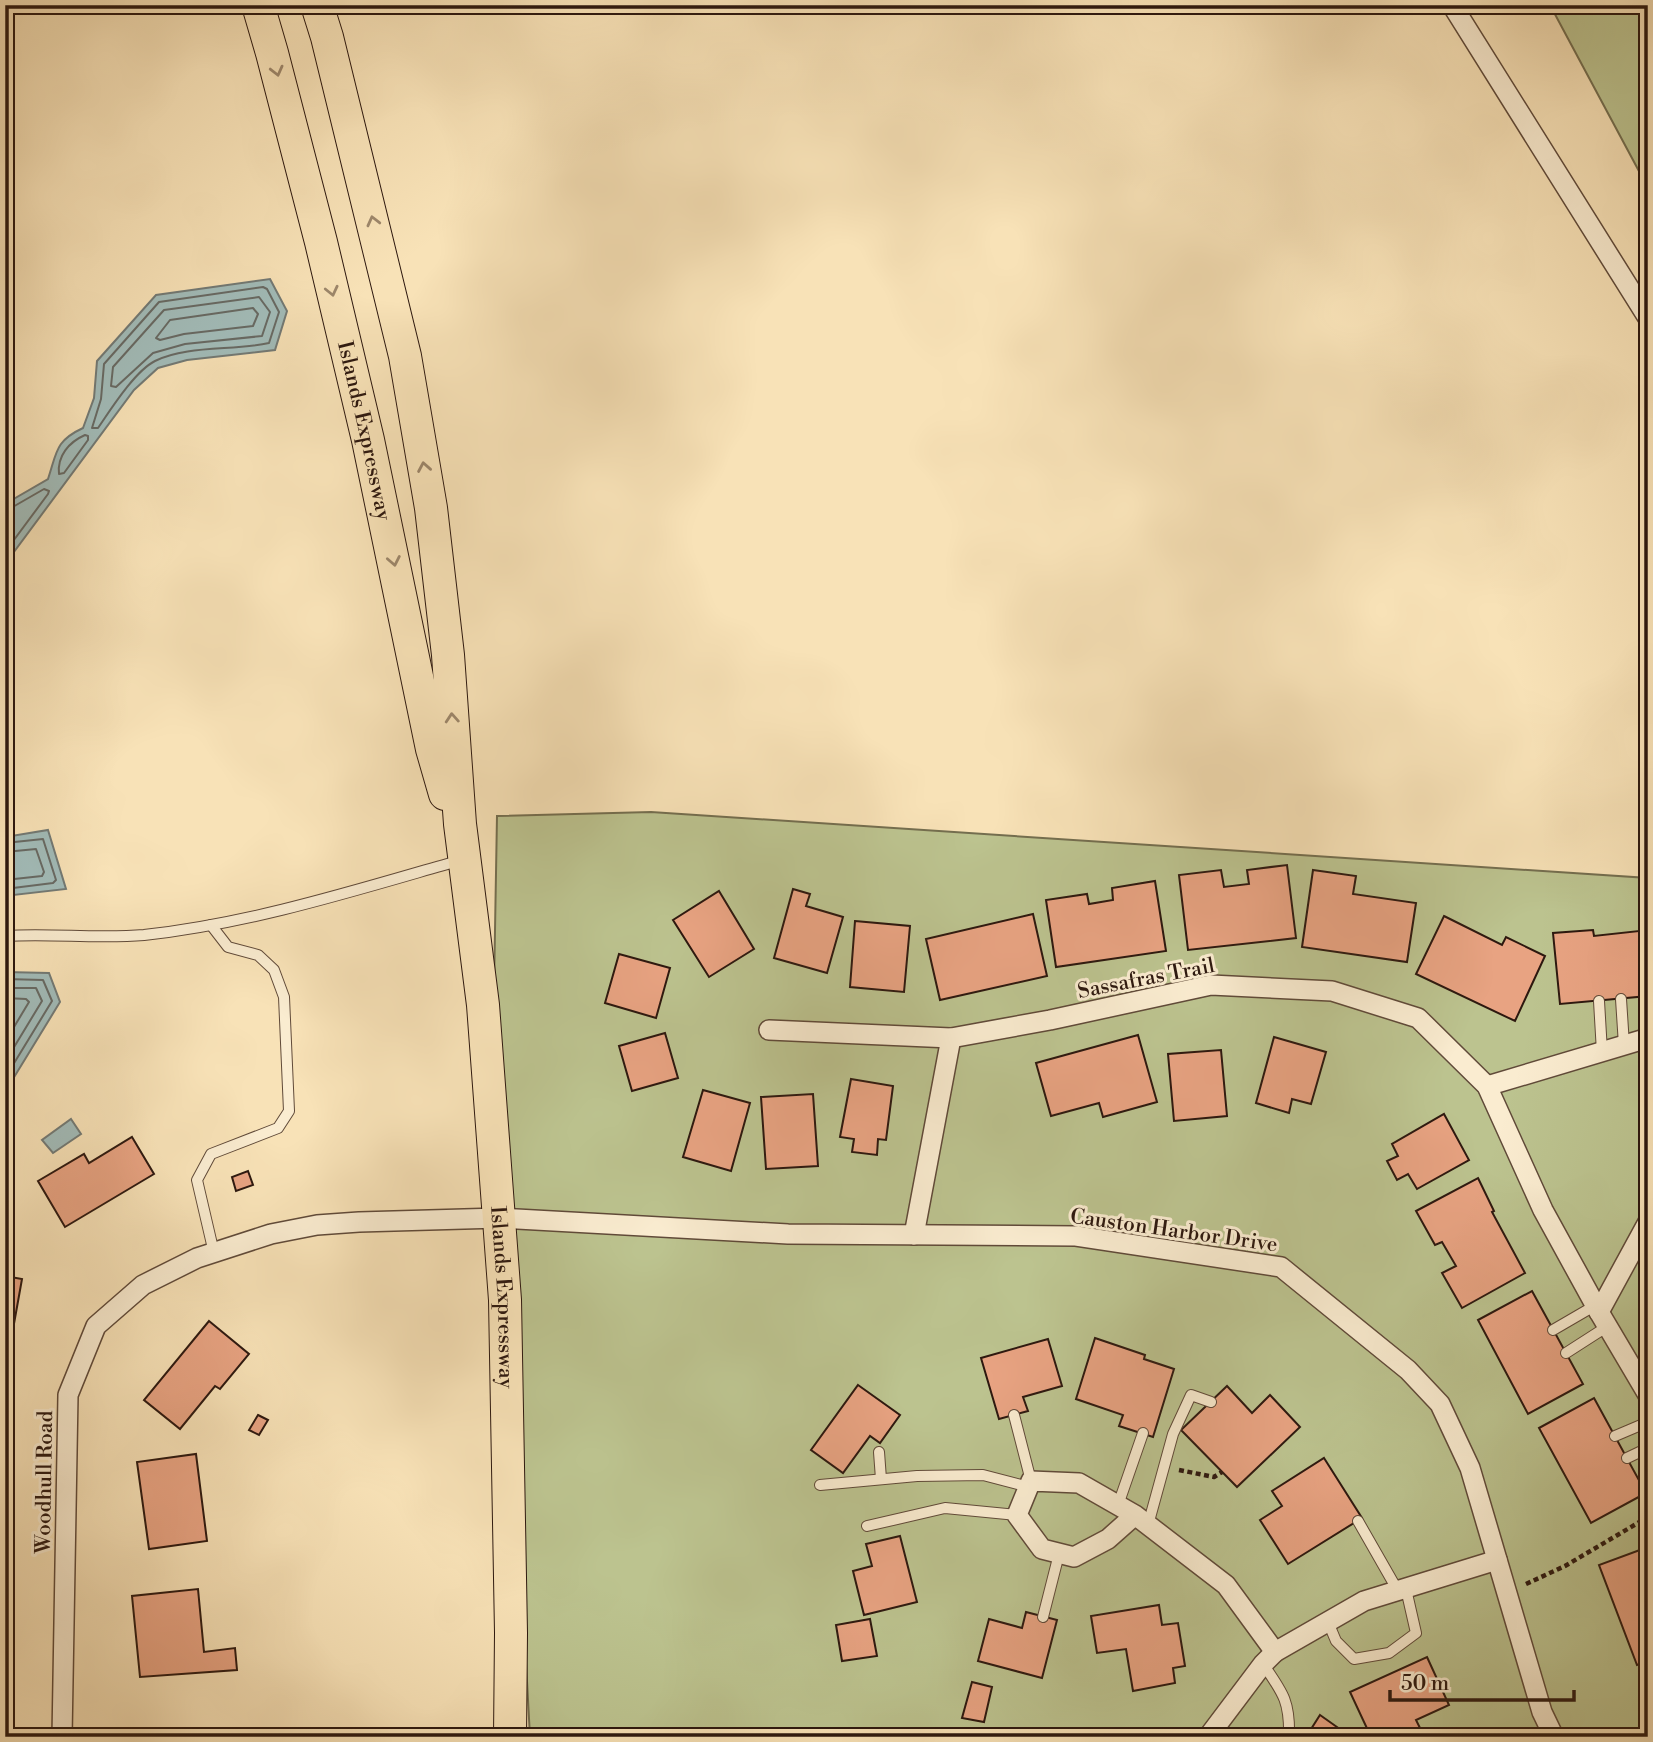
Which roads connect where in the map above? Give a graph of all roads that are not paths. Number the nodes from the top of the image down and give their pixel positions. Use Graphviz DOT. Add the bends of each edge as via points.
graph roads {
  1 [pos="258,5"];
  2 [pos="317,5"];
  3 [pos="1452,5"];
  4 [pos="1648,318"];
  5 [pos="464,859"];
  6 [pos="211,925"];
  7 [pos="5,936"];
  8 [pos="1621,999"];
  9 [pos="1599,1001"];
  10 [pos="769,1030"];
  11 [pos="951,1038"];
  12 [pos="1648,1038"];
  13 [pos="1624,1045"];
  14 [pos="1601,1052"];
  15 [pos="1487,1086"];
  16 [pos="499,1218"];
  17 [pos="1648,1222"];
  18 [pos="914,1235"];
  19 [pos="214,1253"];
  20 [pos="1601,1314"];
  21 [pos="1553,1330"];
  22 [pos="1566,1353"];
  23 [pos="1648,1395"];
  24 [pos="1210,1402"];
  25 [pos="1014,1415"];
  26 [pos="1648,1422"];
  27 [pos="1143,1433"];
  28 [pos="1615,1436"];
  29 [pos="1648,1448"];
  30 [pos="879,1452"];
  31 [pos="1626,1458"];
  32 [pos="881,1479"];
  33 [pos="1030,1484"];
  34 [pos="820,1485"];
  35 [pos="1118,1504"];
  36 [pos="1017,1515"];
  37 [pos="1142,1520"];
  38 [pos="1358,1521"];
  39 [pos="867,1526"];
  40 [pos="1059,1554"];
  41 [pos="1497,1560"];
  42 [pos="1402,1590"];
  43 [pos="1043,1617"];
  44 [pos="1328,1622"];
  45 [pos="1269,1658"];
  46 [pos="56,1736"];
  47 [pos="510,1737"];
  48 [pos="1208,1737"];
  49 [pos="1289,1737"];
  50 [pos="1554,1737"];
  1 -- 5 [label="main road, Islands Expressway, one-way" via="321,242 432,748"];
  5 -- 2 [label="main road, Islands Expressway, one-way" via="431,509 405,356"];
  3 -- 4 [label="street"];
  5 -- 6 [label="lane" via="296,908"];
  5 -- 16 [label="main road, Islands Expressway" via="483,1004"];
  6 -- 7 [label="lane" via="142,935"];
  6 -- 19 [label="lane" via="228,947 258,955 274,970 284,997 289,1111 278,1128 211,1154 197,1180"];
  8 -- 13 [label="lane"];
  9 -- 14 [label="lane"];
  10 -- 11 [label="street, Sassafras Trail"];
  11 -- 15 [label="street, Sassafras Trail" via="1211,985 1332,991 1418,1018"];
  11 -- 18 [label="street"];
  12 -- 13 [label="street"];
  13 -- 14 [label="street"];
  14 -- 15 [label="street"];
  15 -- 20 [label="street, Sassafras Trail" via="1543,1210"];
  16 -- 18 [label="street, Causton Harbor Drive" via="788,1234"];
  16 -- 19 [label="street, Woodhull Road" via="317,1225"];
  16 -- 47 [label="main road, Islands Expressway" via="505,1300"];
  17 -- 20 [label="street"];
  18 -- 41 [label="street, Causton Harbor Drive" via="1076,1236 1281,1267 1408,1370 1440,1404 1470,1468"];
  19 -- 46 [label="street, Woodhull Road" via="143,1285 96,1326 68,1395"];
  20 -- 21 [label="lane"];
  20 -- 22 [label="lane"];
  20 -- 23 [label="street, Sassafras Trail"];
  24 -- 37 [label="lane" via="1191,1395"];
  25 -- 33 [label="lane"];
  26 -- 28 [label="lane"];
  27 -- 35 [label="lane"];
  29 -- 31 [label="lane"];
  30 -- 32 [label="lane"];
  32 -- 33 [label="lane" via="983,1475"];
  32 -- 34 [label="lane"];
  33 -- 35 [label="street" via="1079,1483"];
  33 -- 36 [label="street"];
  35 -- 37 [label="street"];
  36 -- 39 [label="lane" via="945,1508"];
  36 -- 40 [label="street" via="1042,1549"];
  37 -- 40 [label="street" via="1074,1558"];
  37 -- 45 [label="street" via="1226,1585"];
  38 -- 42 [label="lane"];
  40 -- 43 [label="lane"];
  41 -- 42 [label="street"];
  41 -- 50 [label="street, Causton Harbor Drive" via="1542,1712"];
  42 -- 44 [label="street" via="1364,1601"];
  42 -- 44 [label="lane" via="1416,1633 1389,1653 1354,1659 1335,1641"];
  44 -- 45 [label="street"];
  45 -- 48 [label="street"];
  45 -- 49 [label="lane" via="1290,1712"];
}
